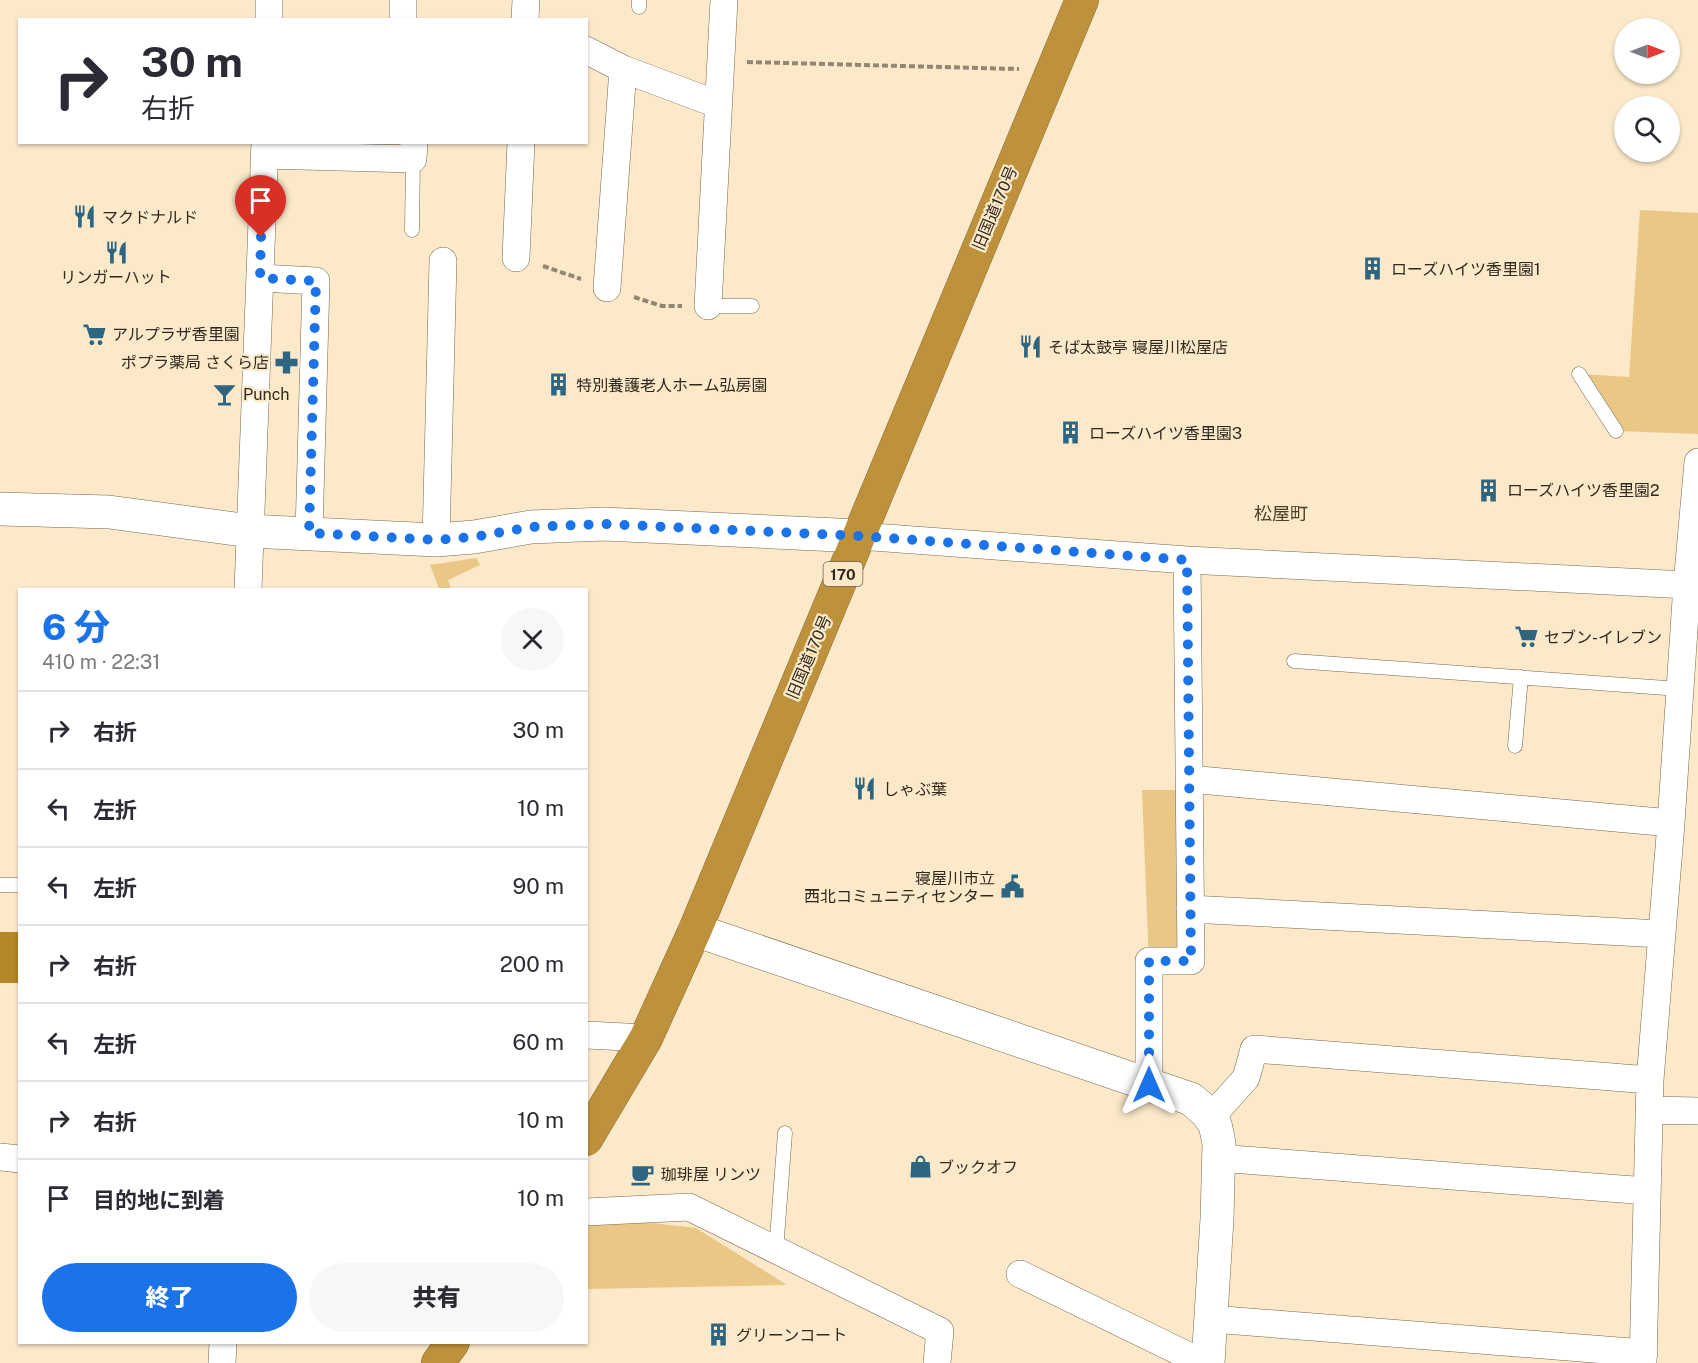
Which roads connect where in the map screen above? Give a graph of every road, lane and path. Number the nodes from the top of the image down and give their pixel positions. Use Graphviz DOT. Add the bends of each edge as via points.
graph roads {
  1 [pos="269,0"];
  2 [pos="403,0"];
  3 [pos="526,0"];
  4 [pos="724,0"];
  5 [pos="1082,0"];
  6 [pos="268,18"];
  7 [pos="402,18"];
  8 [pos="525,18"];
  9 [pos="588,51"];
  10 [pos="720,61"];
  11 [pos="623,69"];
  12 [pos="1052,70"];
  13 [pos="717,104"];
  14 [pos="521,144"];
  15 [pos="264,149"];
  16 [pos="413,151"];
  17 [pos="412,230"];
  18 [pos="516,258"];
  19 [pos="443,261"];
  20 [pos="260,278"];
  21 [pos="607,288"];
  22 [pos="708,306"];
  23 [pos="752,306"];
  24 [pos="1579,374"];
  25 [pos="1617,432"];
  26 [pos="1698,462"];
  27 [pos="0,509"];
  28 [pos="250,531"];
  29 [pos="309,533"];
  30 [pos="860,536"];
  31 [pos="436,540"];
  32 [pos="1187,560"];
  33 [pos="248,588"];
  34 [pos="1692,589"];
  35 [pos="1294,661"];
  36 [pos="1521,677"];
  37 [pos="1680,689"];
  38 [pos="1515,746"];
  39 [pos="1189,779"];
  40 [pos="1671,823"];
  41 [pos="0,885"];
  42 [pos="18,885"];
  43 [pos="1190,909"];
  44 [pos="695,930"];
  45 [pos="1662,934"];
  46 [pos="588,1035"];
  47 [pos="646,1038"];
  48 [pos="1650,1080"];
  49 [pos="1149,1085"];
  50 [pos="1650,1110"];
  51 [pos="1698,1111"];
  52 [pos="1210,1117"];
  53 [pos="785,1133"];
  54 [pos="588,1136"];
  55 [pos="0,1157"];
  56 [pos="1218,1158"];
  57 [pos="18,1159"];
  58 [pos="1647,1191"];
  59 [pos="588,1212"];
  60 [pos="776,1251"];
  61 [pos="1020,1274"];
  62 [pos="1211,1319"];
  63 [pos="223,1344"];
  64 [pos="452,1344"];
  65 [pos="1644,1358"];
  66 [pos="222,1363"];
  67 [pos="438,1363"];
  68 [pos="937,1363"];
  69 [pos="1203,1363"];
  70 [pos="1208,1363"];
  1 -- 6 [label="street"];
  2 -- 7 [label="street"];
  3 -- 8 [label="street"];
  4 -- 10 [label="street"];
  5 -- 12 [label="highway, 旧国道170号 / 170"];
  9 -- 11 [label="street"];
  10 -- 12 [label="path"];
  10 -- 13 [label="street"];
  11 -- 13 [label="street"];
  11 -- 21 [label="street"];
  12 -- 30 [label="highway, 旧国道170号 / 170"];
  13 -- 22 [label="street"];
  14 -- 18 [label="street"];
  15 -- 16 [label="street"];
  15 -- 20 [label="street"];
  16 -- 17 [label="lane"];
  19 -- 31 [label="street"];
  20 -- 28 [label="street"];
  20 -- 29 [label="street" via="316,281"];
  22 -- 23 [label="lane"];
  24 -- 25 [label="lane"];
  26 -- 34 [label="street"];
  27 -- 28 [label="street" via="109,512"];
  28 -- 29 [label="street"];
  28 -- 33 [label="street"];
  29 -- 31 [label="street"];
  30 -- 31 [label="street" via="604,524 531,527"];
  30 -- 32 [label="street"];
  30 -- 44 [label="highway, 旧国道170号 / 170"];
  32 -- 34 [label="street"];
  32 -- 39 [label="street"];
  34 -- 37 [label="street"];
  35 -- 36 [label="lane"];
  36 -- 37 [label="lane"];
  36 -- 38 [label="lane"];
  37 -- 40 [label="street"];
  39 -- 40 [label="street"];
  39 -- 43 [label="street"];
  40 -- 45 [label="street"];
  41 -- 42 [label="lane"];
  43 -- 45 [label="street"];
  43 -- 49 [label="street" via="1191,961 1149,961"];
  44 -- 47 [label="highway, 旧国道170号 / 170"];
  44 -- 49 [label="street"];
  45 -- 48 [label="street"];
  46 -- 47 [label="street"];
  47 -- 54 [label="highway, 旧国道170号 / 170"];
  48 -- 50 [label="street"];
  48 -- 52 [label="street" via="1254,1049 1246,1078"];
  49 -- 52 [label="street" via="1191,1099"];
  50 -- 51 [label="street"];
  50 -- 58 [label="street"];
  52 -- 56 [label="street" via="1219,1143"];
  53 -- 60 [label="lane"];
  55 -- 57 [label="street"];
  56 -- 58 [label="street"];
  56 -- 62 [label="street"];
  58 -- 65 [label="street"];
  59 -- 60 [label="street" via="689,1207"];
  60 -- 68 [label="street" via="940,1331"];
  61 -- 69 [label="street"];
  62 -- 65 [label="street"];
  62 -- 70 [label="street"];
  63 -- 66 [label="street"];
  64 -- 67 [label="highway"];
}
